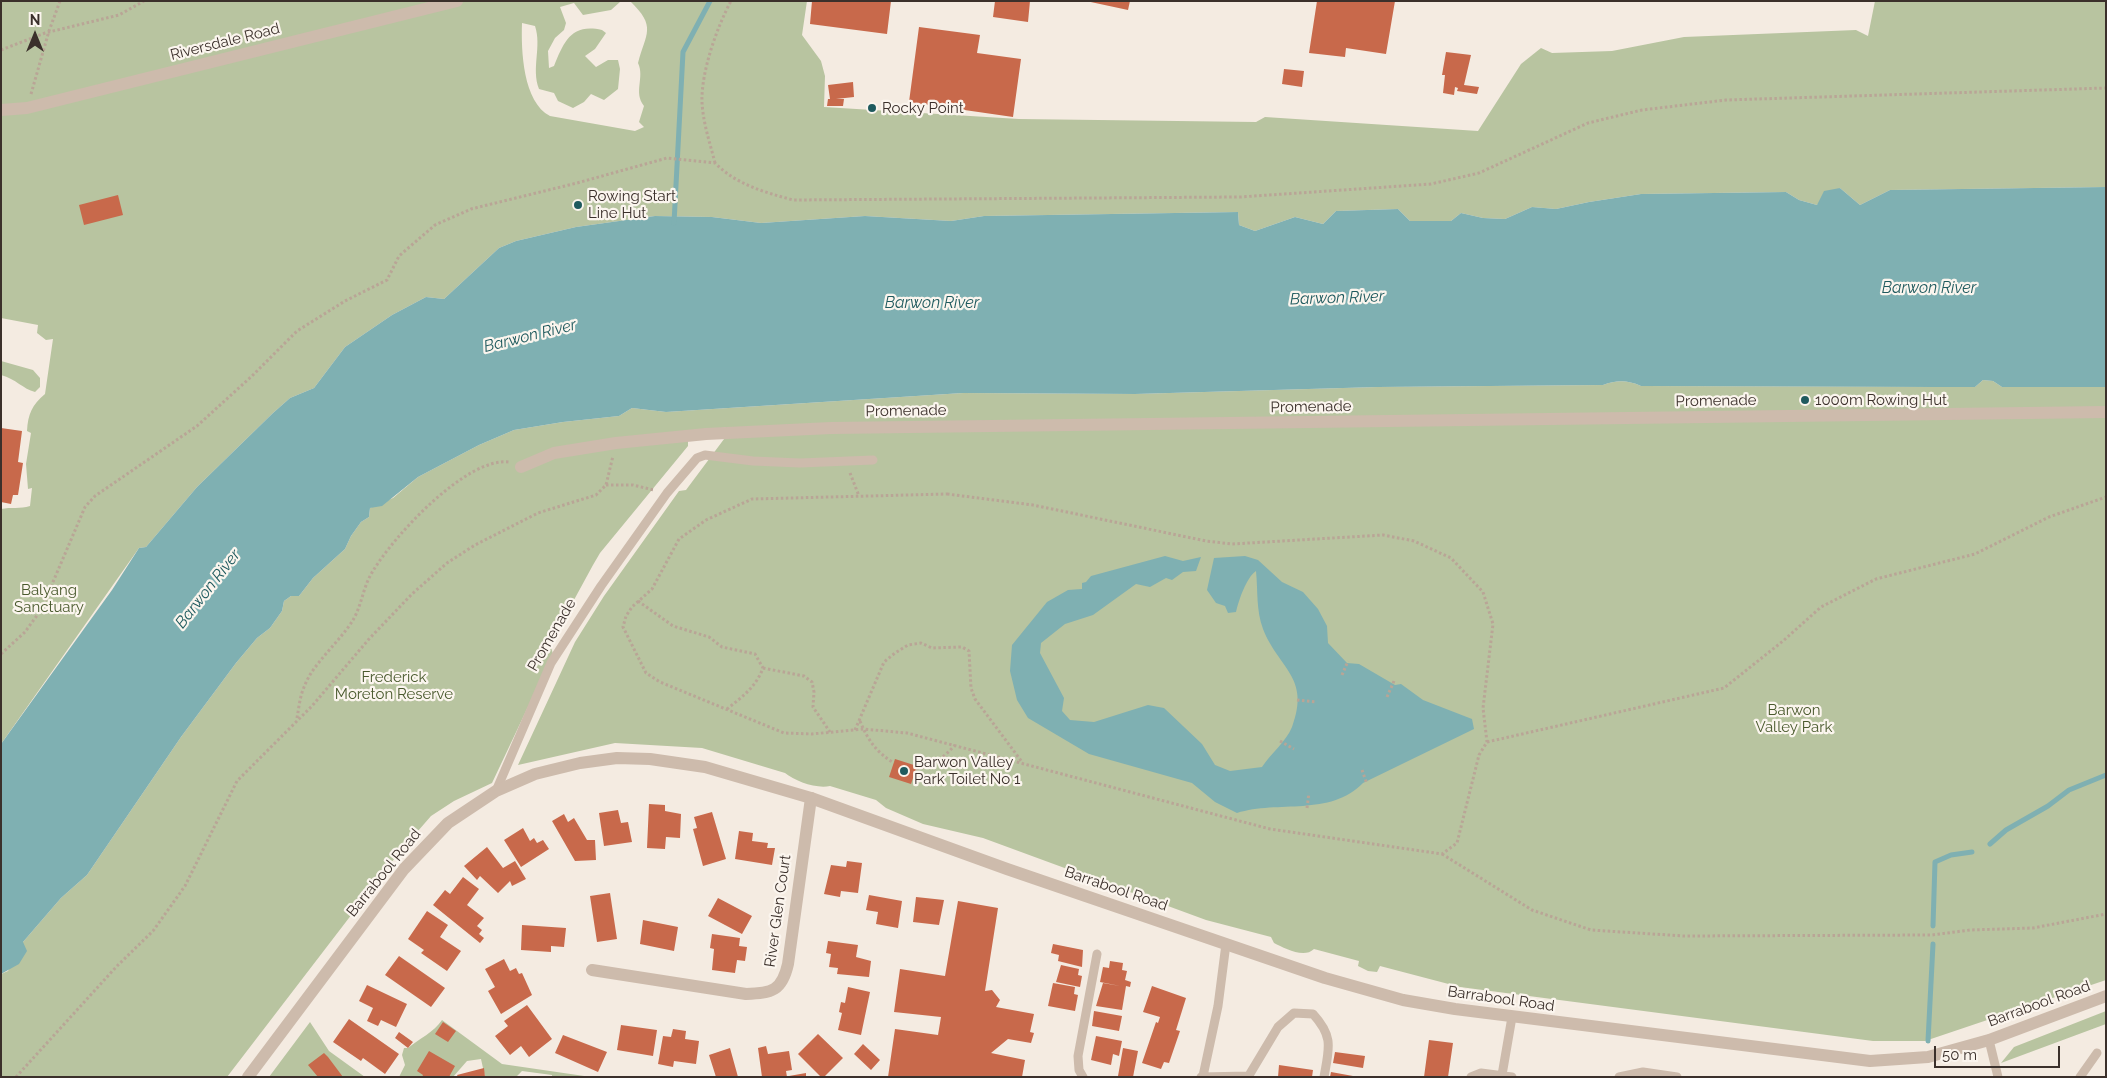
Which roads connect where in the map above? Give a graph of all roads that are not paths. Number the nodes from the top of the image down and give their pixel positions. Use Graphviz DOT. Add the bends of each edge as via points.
graph roads {
  1 [pos="457,1"];
  2 [pos="1,110"];
  3 [pos="2106,412"];
  4 [pos="873,460"];
  5 [pos="522,467"];
  6 [pos="496,791"];
  7 [pos="811,798"];
  8 [pos="1226,944"];
  9 [pos="1097,954"];
  10 [pos="592,970"];
  11 [pos="2106,996"];
  12 [pos="1512,1018"];
  13 [pos="1989,1040"];
  14 [pos="2097,1053"];
  15 [pos="1507,1076"];
  16 [pos="248,1077"];
  17 [pos="1083,1077"];
  18 [pos="1202,1077"];
  19 [pos="1248,1077"];
  20 [pos="1324,1077"];
  21 [pos="1471,1077"];
  22 [pos="1619,1077"];
  23 [pos="1677,1077"];
  24 [pos="1998,1077"];
  25 [pos="2080,1077"];
  1 -- 2 [label="street, Riversdale Road" via="27,108"];
  3 -- 5 [label="street, Promenade" via="831,428 706,434 616,443 554,453"];
  4 -- 6 [label="lane, Promenade" via="800,463 705,455 697,458 600,586 551,663"];
  6 -- 7 [label="street, Barrabool Road" via="535,774 580,762 617,758 705,767"];
  6 -- 16 [label="street, Barrabool Road" via="448,823 404,869"];
  7 -- 8 [label="street, Barrabool Road"];
  7 -- 10 [label="street, River Glen Court" via="788,964 785,978 776,989 746,994"];
  8 -- 12 [label="street, Barrabool Road" via="1325,978 1403,1000"];
  8 -- 18 [label="lane" via="1218,1006"];
  9 -- 17 [label="lane" via="1078,1056"];
  11 -- 13 [label="street, Barrabool Road"];
  12 -- 13 [label="street, Barrabool Road" via="1870,1061 1928,1057"];
  12 -- 15 [label="lane"];
  13 -- 24 [label="lane"];
  14 -- 25 [label="lane"];
  15 -- 21 [label="lane" via="1481,1073"];
  18 -- 19 [label="lane"];
  19 -- 20 [label="lane" via="1278,1027 1294,1013 1313,1014 1325,1027 1330,1041"];
  22 -- 23 [label="lane" via="1643,1072"];
}
